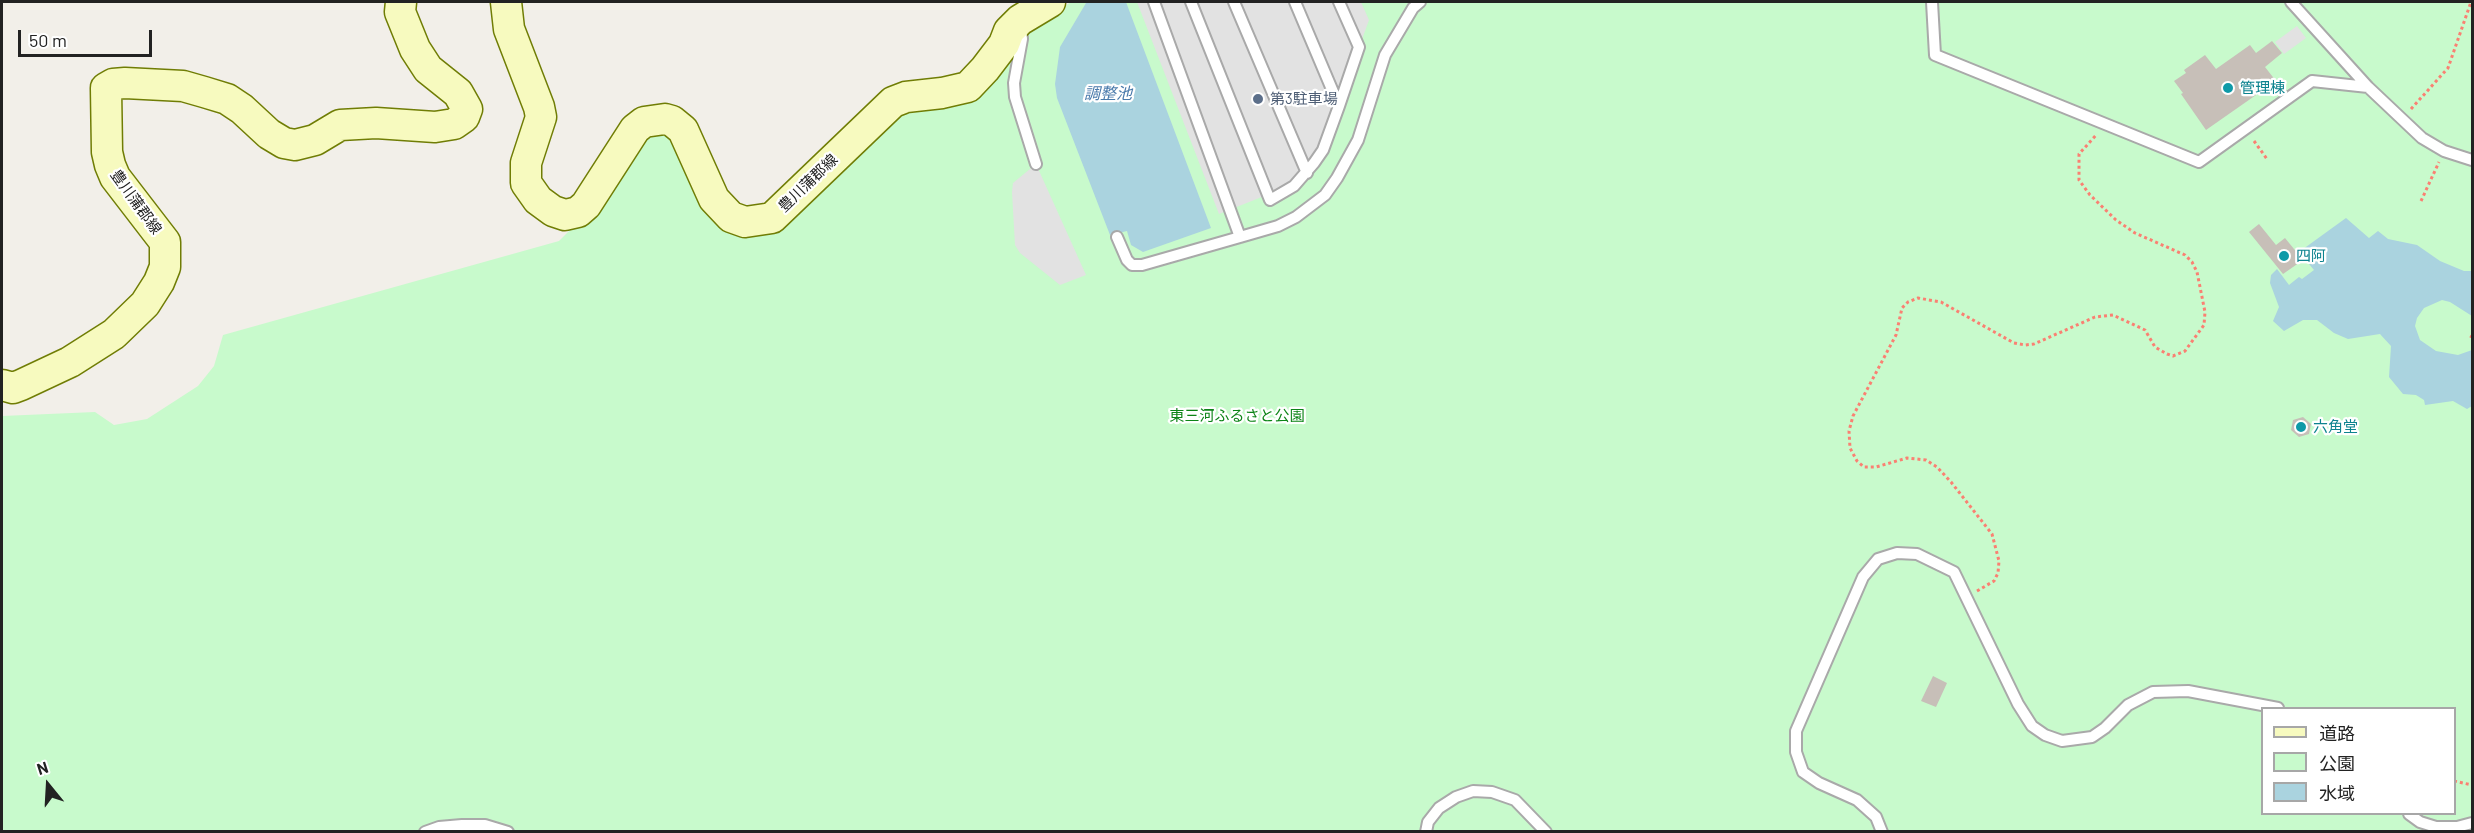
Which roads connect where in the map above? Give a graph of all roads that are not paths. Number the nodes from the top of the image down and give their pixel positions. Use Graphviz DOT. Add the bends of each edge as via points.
graph roads {
  1 [pos="401,2"];
  2 [pos="506,2"];
  3 [pos="1050,2"];
  4 [pos="1154,2"];
  5 [pos="1191,2"];
  6 [pos="1234,2"];
  7 [pos="1295,2"];
  8 [pos="1339,2"];
  9 [pos="1420,2"];
  10 [pos="1932,2"];
  11 [pos="2291,2"];
  12 [pos="1020,20"];
  13 [pos="2368,87"];
  14 [pos="1340,106"];
  15 [pos="2472,160"];
  16 [pos="1036,164"];
  17 [pos="1307,172"];
  18 [pos="1117,237"];
  19 [pos="1240,237"];
  20 [pos="2,385"];
  21 [pos="2273,707"];
  22 [pos="2411,815"];
  23 [pos="2472,823"];
  24 [pos="425,831"];
  25 [pos="508,831"];
  26 [pos="1426,831"];
  27 [pos="1546,831"];
  28 [pos="1882,831"];
  1 -- 20 [label="main road, 豊川蒲郡線" via="400,12 415,49 428,69 458,93 467,108 464,117 454,124 340,125 315,140 296,145 269,134 227,99 204,92 183,86 125,82 106,88 110,165 165,242 165,267 145,304 114,334 70,362 21,385"];
  2 -- 12 [label="main road, 豊川蒲郡線" via="509,29 541,117 526,163 526,183 538,200 565,215 578,212 635,129 644,122 665,119 683,130 714,199 731,217 746,222 772,218 893,102 968,87"];
  3 -- 12 [label="main road, 豊川蒲郡線"];
  4 -- 19 [label="lane"];
  5 -- 17 [label="lane" via="1270,200 1294,186"];
  6 -- 17 [label="lane"];
  7 -- 14 [label="lane"];
  8 -- 14 [label="lane" via="1359,46"];
  9 -- 19 [label="lane" via="1385,55 1358,140 1325,195 1278,226"];
  10 -- 13 [label="lane" via="1935,55 2199,162 2312,81"];
  11 -- 13 [label="lane"];
  12 -- 16 [label="lane" via="1023,28 1015,97"];
  13 -- 15 [label="lane" via="2422,138 2444,151"];
  14 -- 17 [label="lane" via="1323,150"];
  18 -- 19 [label="lane" via="1127,260 1142,266"];
  21 -- 28 [label="lane" via="2188,691 2153,692 2128,705 2092,737 2062,741 2046,735 2032,726 2018,704 1954,572 1917,554 1897,553 1878,560 1863,577 1796,731 1796,752 1803,772 1857,800 1876,817"];
  22 -- 23 [label="lane" via="2436,827"];
  24 -- 25 [label="lane" via="485,825"];
  26 -- 27 [label="lane" via="1439,808 1473,791 1492,792 1515,800"];
}
